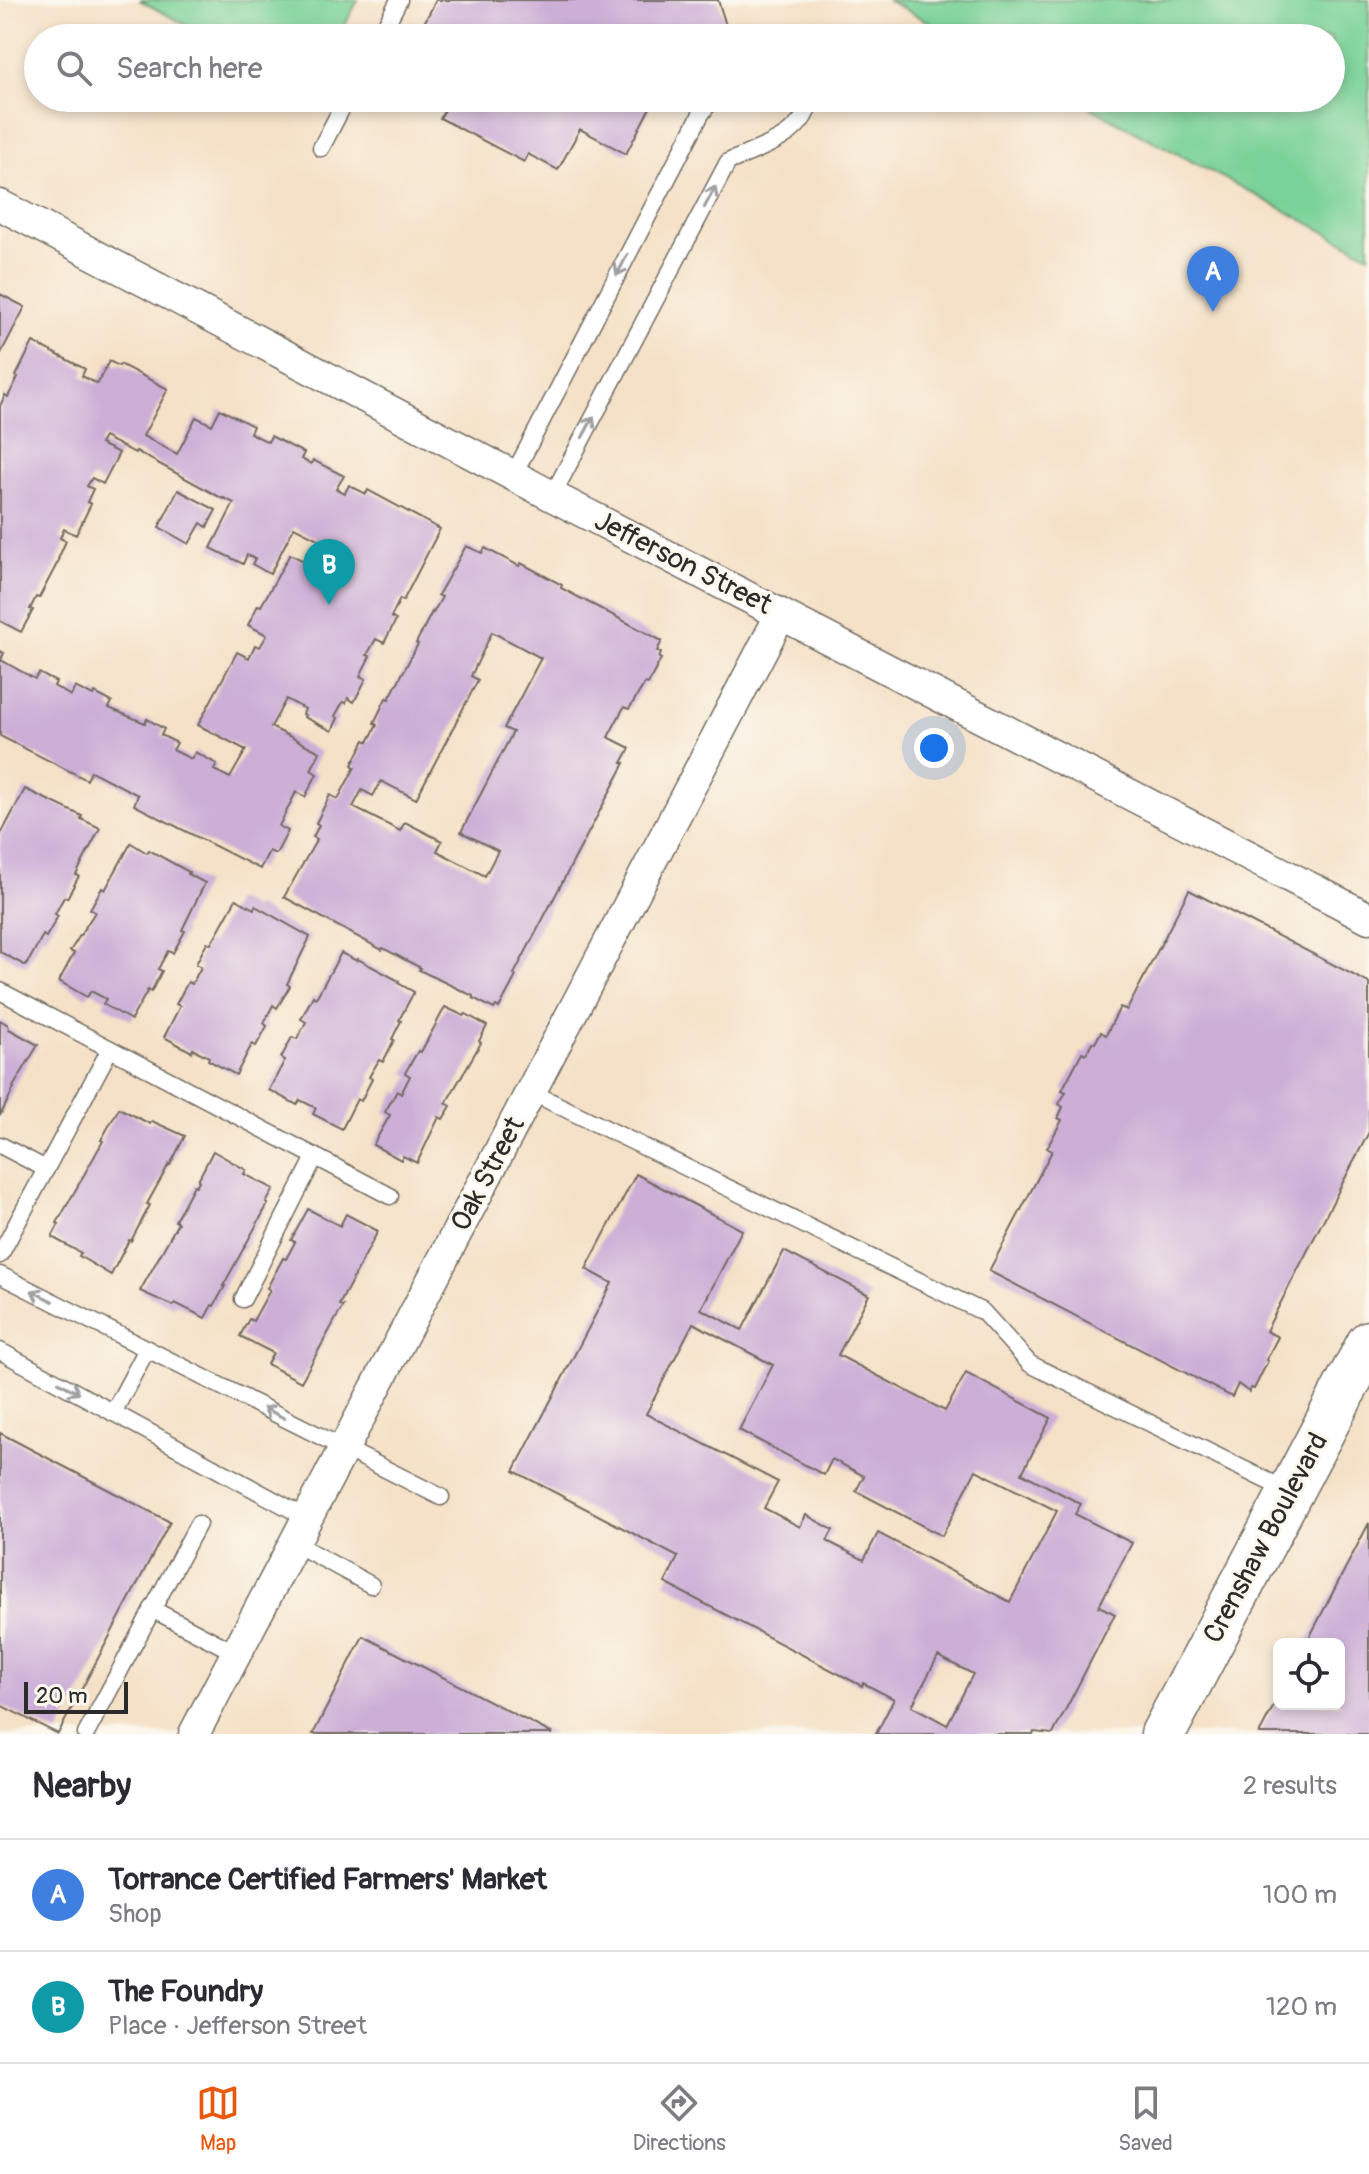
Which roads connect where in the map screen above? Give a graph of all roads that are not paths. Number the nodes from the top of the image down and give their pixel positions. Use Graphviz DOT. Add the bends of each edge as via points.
graph roads {
  1 [pos="399,0"];
  2 [pos="386,24"];
  3 [pos="340,112"];
  4 [pos="702,112"];
  5 [pos="806,112"];
  6 [pos="321,148"];
  7 [pos="0,205"];
  8 [pos="514,474"];
  9 [pos="552,496"];
  10 [pos="781,614"];
  11 [pos="1369,918"];
  12 [pos="0,991"];
  13 [pos="110,1049"];
  14 [pos="531,1092"];
  15 [pos="0,1145"];
  16 [pos="315,1157"];
  17 [pos="46,1169"];
  18 [pos="390,1196"];
  19 [pos="0,1255"];
  20 [pos="0,1275"];
  21 [pos="243,1299"];
  22 [pos="1369,1343"];
  23 [pos="147,1349"];
  24 [pos="0,1351"];
  25 [pos="113,1413"];
  26 [pos="344,1448"];
  27 [pos="1291,1493"];
  28 [pos="441,1497"];
  29 [pos="198,1524"];
  30 [pos="300,1531"];
  31 [pos="371,1585"];
  32 [pos="152,1609"];
  33 [pos="236,1653"];
  34 [pos="86,1734"];
  35 [pos="194,1734"];
  36 [pos="1163,1734"];
  1 -- 2 [label="lane"];
  3 -- 6 [label="lane"];
  4 -- 8 [label="lane, one-way"];
  9 -- 5 [label="lane, one-way" via="728,162 783,137"];
  7 -- 8 [label="street, Jefferson Street"];
  8 -- 9 [label="street, Jefferson Street"];
  9 -- 10 [label="street, Jefferson Street"];
  10 -- 11 [label="street, Jefferson Street"];
  10 -- 14 [label="street, Oak Street"];
  12 -- 13 [label="lane"];
  13 -- 16 [label="lane"];
  13 -- 17 [label="lane"];
  14 -- 26 [label="street, Oak Street"];
  14 -- 27 [label="lane" via="983,1312 1030,1364"];
  15 -- 17 [label="lane"];
  16 -- 18 [label="lane"];
  16 -- 21 [label="lane"];
  17 -- 19 [label="lane"];
  23 -- 20 [label="lane, one-way"];
  22 -- 27 [label="main road, Crenshaw Boulevard"];
  23 -- 25 [label="lane"];
  26 -- 23 [label="lane, one-way"];
  24 -- 25 [label="lane, one-way"];
  25 -- 30 [label="lane"];
  26 -- 28 [label="lane"];
  26 -- 30 [label="street, Oak Street"];
  27 -- 36 [label="main road, Crenshaw Boulevard"];
  29 -- 32 [label="lane"];
  30 -- 31 [label="lane"];
  30 -- 33 [label="street, Oak Street"];
  32 -- 33 [label="lane"];
  32 -- 34 [label="lane"];
  33 -- 35 [label="street, Oak Street"];
}
